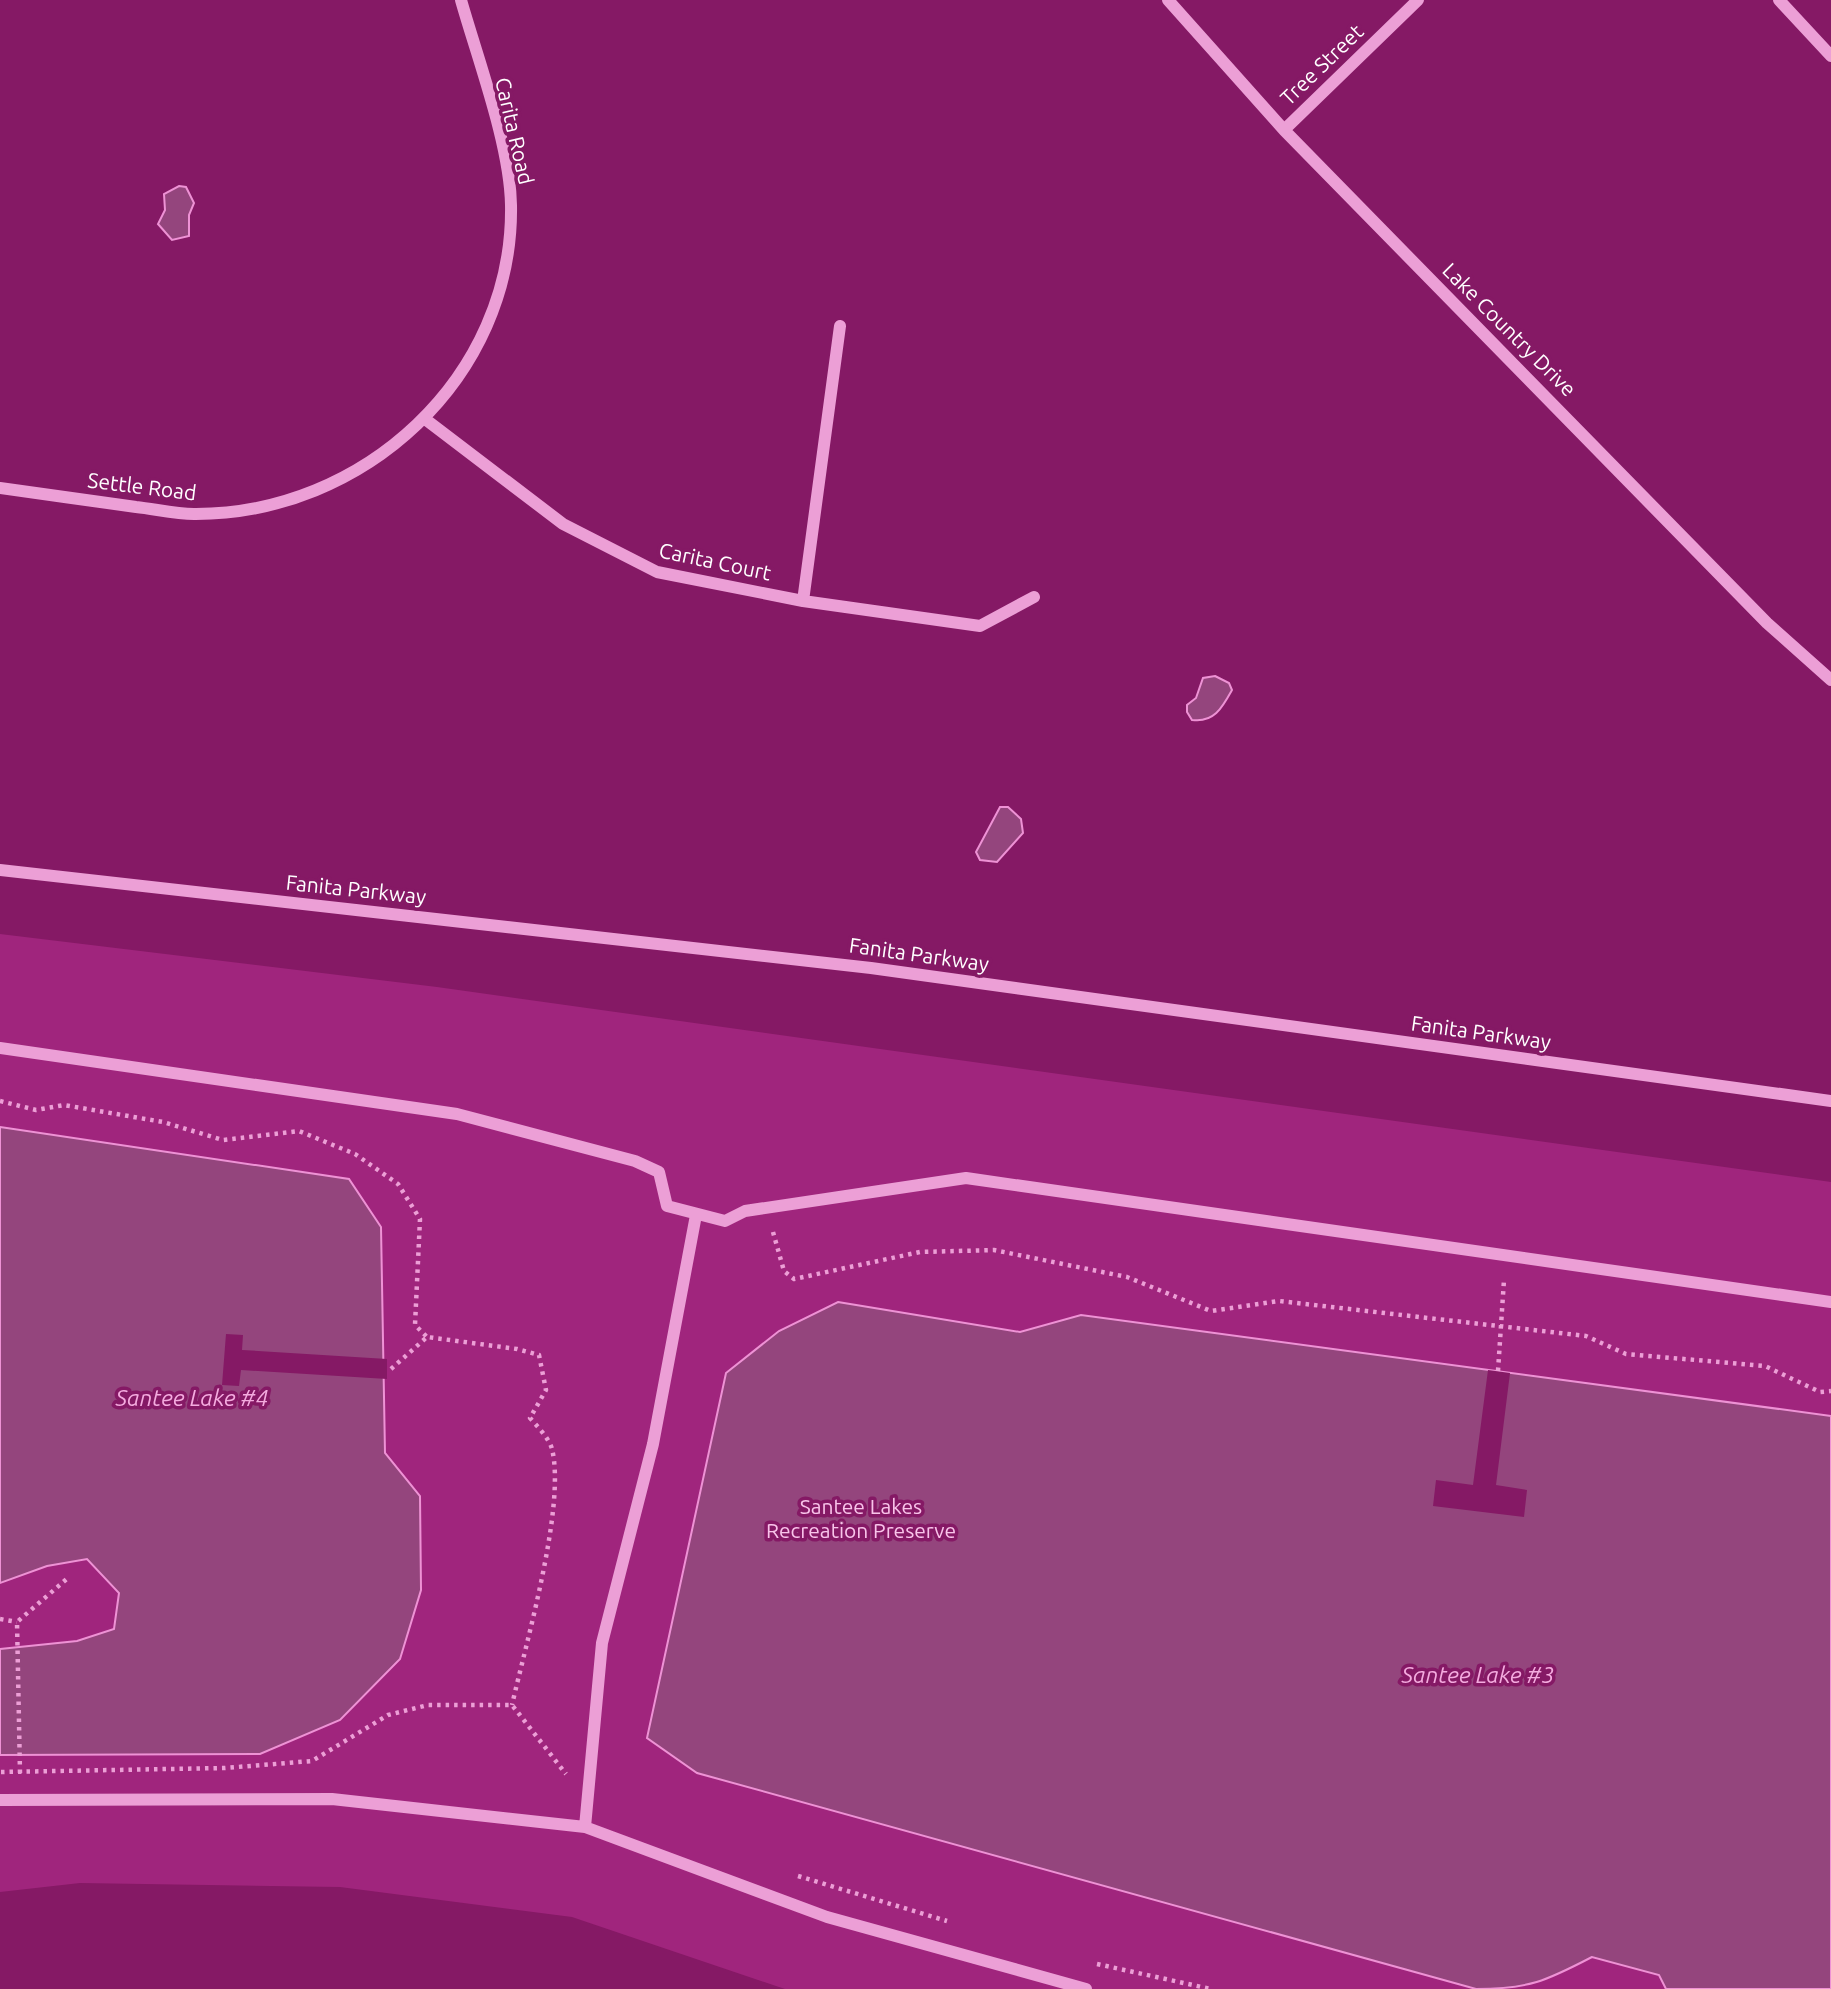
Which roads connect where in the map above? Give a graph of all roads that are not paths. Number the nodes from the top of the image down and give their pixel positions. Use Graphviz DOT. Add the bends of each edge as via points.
graph roads {
  1 [pos="461,0"];
  2 [pos="1168,0"];
  3 [pos="1418,0"];
  4 [pos="1779,0"];
  5 [pos="1831,56"];
  6 [pos="1284,130"];
  7 [pos="840,326"];
  8 [pos="425,419"];
  9 [pos="0,488"];
  10 [pos="1034,597"];
  11 [pos="803,601"];
  12 [pos="1831,680"];
  13 [pos="0,870"];
  14 [pos="0,1048"];
  15 [pos="1831,1101"];
  16 [pos="696,1215"];
  17 [pos="1831,1302"];
  18 [pos="0,1800"];
  19 [pos="585,1827"];
  20 [pos="1086,1989"];
  1 -- 8 [label="street, Carita Road" via="506,164 511,234 494,313 479,347 446,397"];
  2 -- 6 [label="street, Lake Country Drive"];
  3 -- 6 [label="street, Tree Street"];
  4 -- 5 [label="street"];
  6 -- 12 [label="street, Lake Country Drive" via="1767,623"];
  7 -- 11 [label="street"];
  8 -- 9 [label="street, Settle Road" via="387,449 335,480 301,494 230,511 193,514"];
  8 -- 11 [label="street, Carita Court" via="563,524 657,572"];
  10 -- 11 [label="street, Carita Court" via="980,626"];
  13 -- 15 [label="street, Fanita Parkway" via="871,968"];
  14 -- 16 [label="street" via="457,1114 635,1161 659,1172 667,1206"];
  16 -- 17 [label="street" via="725,1221 745,1211 966,1178"];
  16 -- 19 [label="street" via="653,1444 602,1643"];
  18 -- 19 [label="street" via="332,1799"];
  19 -- 20 [label="street" via="827,1917"];
}
